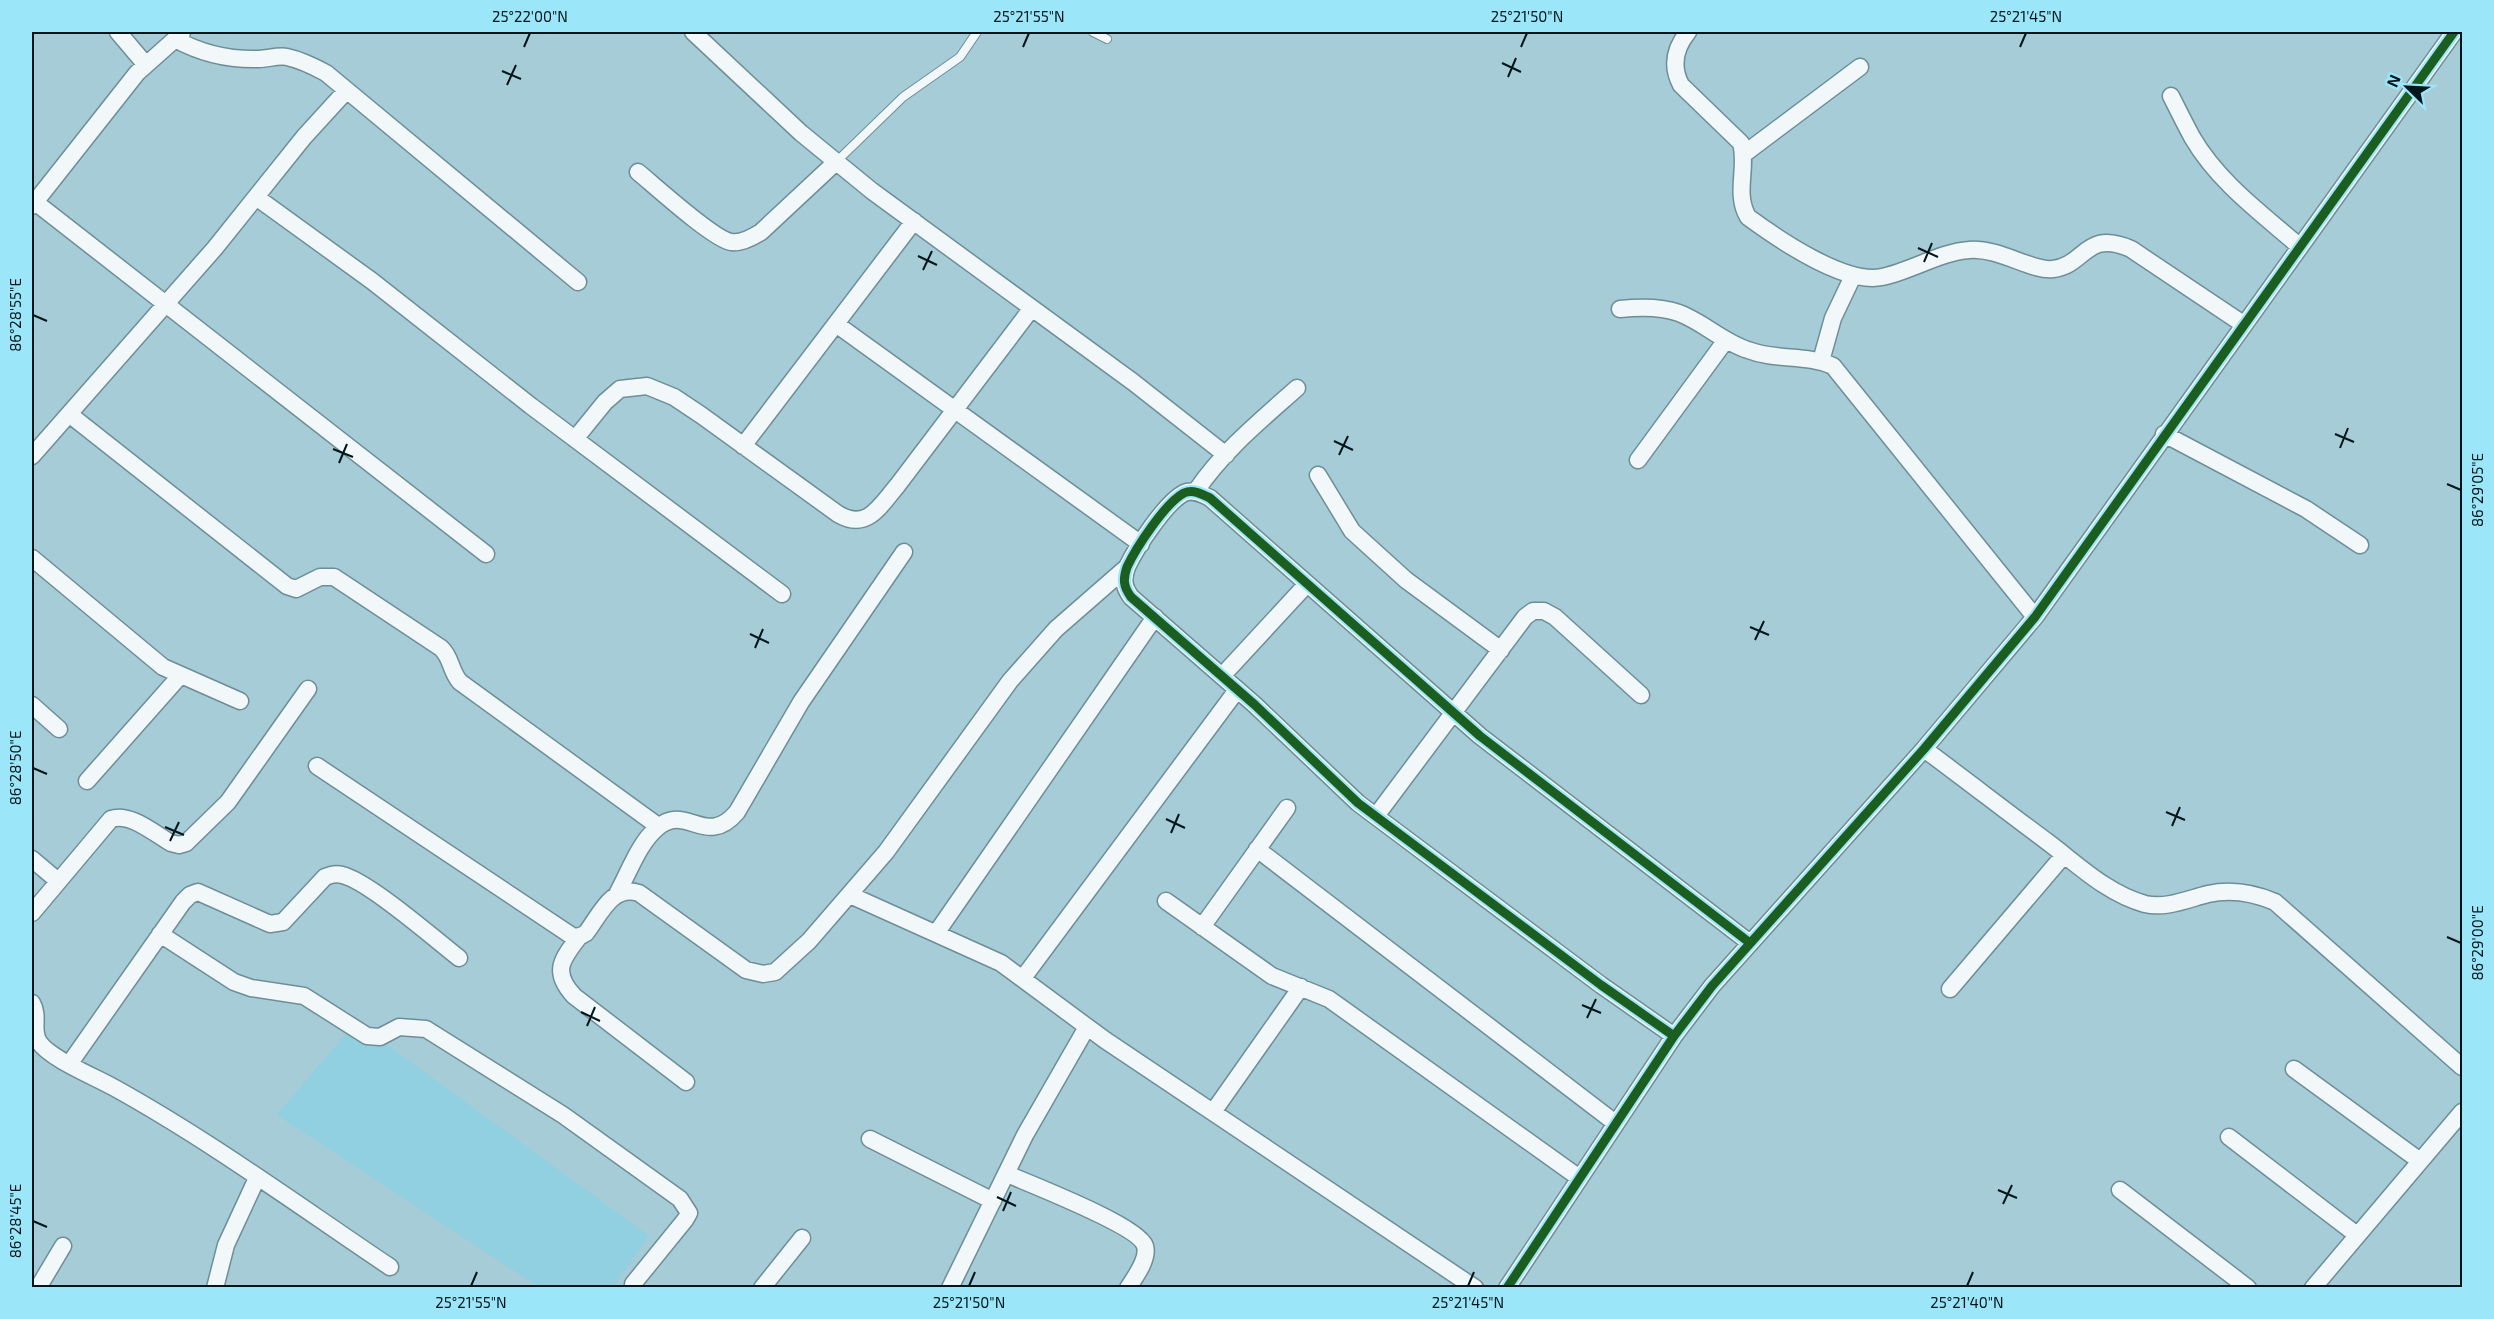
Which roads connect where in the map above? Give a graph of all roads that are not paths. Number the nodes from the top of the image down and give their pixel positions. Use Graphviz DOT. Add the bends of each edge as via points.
graph roads {
  1 [pos="118,32"];
  2 [pos="693,32"];
  3 [pos="977,32"];
  4 [pos="1093,32"];
  5 [pos="1688,32"];
  6 [pos="2454,32"];
  7 [pos="179,35"];
  8 [pos="1107,39"];
  9 [pos="146,65"];
  10 [pos="1860,68"];
  11 [pos="346,91"];
  12 [pos="2171,96"];
  13 [pos="1744,154"];
  14 [pos="836,162"];
  15 [pos="638,171"];
  16 [pos="256,197"];
  17 [pos="33,203"];
  18 [pos="914,221"];
  19 [pos="2299,246"];
  20 [pos="1853,276"];
  21 [pos="578,282"];
  22 [pos="167,303"];
  23 [pos="1032,308"];
  24 [pos="1620,309"];
  25 [pos="836,324"];
  26 [pos="2243,324"];
  27 [pos="1726,340"];
  28 [pos="1821,361"];
  29 [pos="1297,388"];
  30 [pos="956,411"];
  31 [pos="69,414"];
  32 [pos="2164,434"];
  33 [pos="575,439"];
  34 [pos="743,446"];
  35 [pos="33,450"];
  36 [pos="1226,455"];
  37 [pos="1638,460"];
  38 [pos="1318,475"];
  39 [pos="1196,491"];
  40 [pos="1141,544"];
  41 [pos="2360,545"];
  42 [pos="904,552"];
  43 [pos="486,554"];
  44 [pos="32,558"];
  45 [pos="1127,567"];
  46 [pos="1307,584"];
  47 [pos="782,594"];
  48 [pos="1155,617"];
  49 [pos="2035,617"];
  50 [pos="1501,650"];
  51 [pos="1222,676"];
  52 [pos="179,677"];
  53 [pos="308,689"];
  54 [pos="1237,690"];
  55 [pos="1641,695"];
  56 [pos="240,701"];
  57 [pos="32,705"];
  58 [pos="1454,714"];
  59 [pos="59,729"];
  60 [pos="1924,749"];
  61 [pos="317,766"];
  62 [pos="87,781"];
  63 [pos="1287,808"];
  64 [pos="1376,816"];
  65 [pos="658,826"];
  66 [pos="1257,849"];
  67 [pos="2064,855"];
  68 [pos="32,859"];
  69 [pos="58,881"];
  70 [pos="618,892"];
  71 [pos="850,895"];
  72 [pos="1166,901"];
  73 [pos="32,913"];
  74 [pos="1202,927"];
  75 [pos="937,932"];
  76 [pos="160,934"];
  77 [pos="579,937"];
  78 [pos="1750,943"];
  79 [pos="459,958"];
  80 [pos="1023,978"];
  81 [pos="1301,987"];
  82 [pos="1950,989"];
  83 [pos="32,1003"];
  84 [pos="1087,1027"];
  85 [pos="1674,1035"];
  86 [pos="70,1063"];
  87 [pos="2463,1066"];
  88 [pos="2294,1069"];
  89 [pos="686,1082"];
  90 [pos="1213,1112"];
  91 [pos="2463,1112"];
  92 [pos="1614,1122"];
  93 [pos="2229,1137"];
  94 [pos="870,1139"];
  95 [pos="2420,1161"];
  96 [pos="1007,1174"];
  97 [pos="1578,1176"];
  98 [pos="257,1178"];
  99 [pos="2120,1190"];
  100 [pos="993,1201"];
  101 [pos="2357,1235"];
  102 [pos="802,1238"];
  103 [pos="63,1246"];
  104 [pos="390,1267"];
  105 [pos="633,1284"];
  106 [pos="38,1287"];
  107 [pos="215,1287"];
  108 [pos="762,1287"];
  109 [pos="950,1287"];
  110 [pos="1128,1287"];
  111 [pos="1475,1287"];
  112 [pos="1507,1287"];
  113 [pos="2248,1287"];
  114 [pos="2313,1287"];
  1 -- 9 [label="street"];
  2 -- 14 [label="street"];
  3 -- 14 [label="lane" via="960,57 903,98"];
  4 -- 8 [label="lane"];
  5 -- 13 [label="street" via="1677,50 1675,74 1681,85 1733,133"];
  6 -- 19 [label="street"];
  7 -- 9 [label="street"];
  7 -- 11 [label="street" via="192,49 234,60 285,56 306,62"];
  9 -- 17 [label="street"];
  10 -- 13 [label="street"];
  11 -- 16 [label="street"];
  11 -- 21 [label="street"];
  12 -- 19 [label="street" via="2193,139 2214,167 2234,190"];
  13 -- 20 [label="street" via="1740,191 1748,217"];
  14 -- 15 [label="street" via="761,232 747,240 731,242 714,233"];
  14 -- 18 [label="street"];
  16 -- 22 [label="street"];
  16 -- 33 [label="street" via="372,281"];
  17 -- 22 [label="street"];
  18 -- 23 [label="street"];
  18 -- 25 [label="street"];
  19 -- 26 [label="street"];
  20 -- 26 [label="street" via="1884,277 1968,250 1999,253 2052,270 2095,246 2117,243"];
  20 -- 28 [label="street" via="1833,318"];
  22 -- 31 [label="street"];
  22 -- 43 [label="street"];
  23 -- 30 [label="street"];
  23 -- 36 [label="street"];
  24 -- 27 [label="street" via="1640,307 1679,313"];
  25 -- 30 [label="street"];
  25 -- 34 [label="street"];
  26 -- 32 [label="street"];
  27 -- 28 [label="street" via="1767,356"];
  27 -- 37 [label="street"];
  28 -- 49 [label="street" via="1842,374"];
  29 -- 36 [label="street"];
  30 -- 34 [label="street" via="876,511 863,521 849,521"];
  30 -- 40 [label="street"];
  31 -- 35 [label="street"];
  31 -- 65 [label="street" via="287,586 296,589 320,576 334,577 441,648 460,682"];
  32 -- 41 [label="street" via="2306,509"];
  32 -- 49 [label="street"];
  33 -- 34 [label="street" via="620,389 647,386 674,397"];
  33 -- 47 [label="street"];
  36 -- 39 [label="street"];
  38 -- 50 [label="street" via="1352,531 1376,554"];
  39 -- 40 [label="street" via="1185,493 1171,504"];
  39 -- 46 [label="street" via="1223,507"];
  40 -- 45 [label="street"];
  42 -- 65 [label="street" via="832,654 727,824 715,828 675,819"];
  44 -- 52 [label="street" via="148,657"];
  45 -- 48 [label="street" via="1125,588"];
  45 -- 71 [label="street" via="1064,621 1010,681 922,804"];
  46 -- 51 [label="street"];
  46 -- 58 [label="street"];
  48 -- 51 [label="street"];
  48 -- 75 [label="street"];
  49 -- 60 [label="street"];
  50 -- 55 [label="street" via="1525,617 1533,611 1544,611"];
  50 -- 58 [label="street"];
  51 -- 54 [label="street"];
  52 -- 56 [label="street"];
  52 -- 62 [label="street"];
  53 -- 69 [label="street" via="228,802 186,843 171,843 118,817 105,824"];
  54 -- 64 [label="street"];
  54 -- 80 [label="street"];
  57 -- 59 [label="street"];
  58 -- 64 [label="street"];
  58 -- 78 [label="street"];
  60 -- 67 [label="street"];
  60 -- 78 [label="street"];
  61 -- 77 [label="street" via="539,916"];
  63 -- 66 [label="street"];
  64 -- 85 [label="street"];
  65 -- 70 [label="street"];
  66 -- 74 [label="street"];
  66 -- 92 [label="street"];
  67 -- 82 [label="street"];
  67 -- 87 [label="street" via="2101,882 2146,904 2168,905 2211,894 2241,892 2275,902"];
  68 -- 69 [label="street"];
  69 -- 73 [label="street"];
  70 -- 71 [label="street" via="628,889 639,893 722,955 747,970 763,974 786,965"];
  70 -- 77 [label="street"];
  71 -- 75 [label="street"];
  72 -- 74 [label="street"];
  74 -- 81 [label="street" via="1272,976"];
  75 -- 80 [label="street"];
  76 -- 79 [label="street" via="183,902 198,892 256,920 283,922 325,877 333,874 357,882"];
  76 -- 86 [label="street"];
  76 -- 105 [label="street" via="234,982 304,996 367,1036 380,1037 399,1027 426,1029 563,1115 680,1199 689,1212 685,1220"];
  77 -- 89 [label="street" via="561,965 564,986"];
  78 -- 85 [label="street"];
  80 -- 84 [label="street"];
  81 -- 90 [label="street"];
  81 -- 97 [label="street" via="1329,999"];
  83 -- 86 [label="street" via="39,1043"];
  84 -- 90 [label="street"];
  84 -- 96 [label="street" via="1043,1100"];
  85 -- 92 [label="street"];
  86 -- 98 [label="street"];
  88 -- 95 [label="street"];
  90 -- 111 [label="street"];
  91 -- 95 [label="street"];
  92 -- 97 [label="street"];
  93 -- 101 [label="street"];
  94 -- 100 [label="street"];
  95 -- 101 [label="street"];
  96 -- 100 [label="street"];
  96 -- 110 [label="street" via="1100,1215 1140,1239 1146,1247 1144,1257"];
  97 -- 112 [label="street"];
  98 -- 104 [label="street"];
  98 -- 107 [label="street" via="226,1245"];
  99 -- 113 [label="street"];
  100 -- 109 [label="street"];
  101 -- 114 [label="street"];
  102 -- 108 [label="street"];
  103 -- 106 [label="street"];
}
